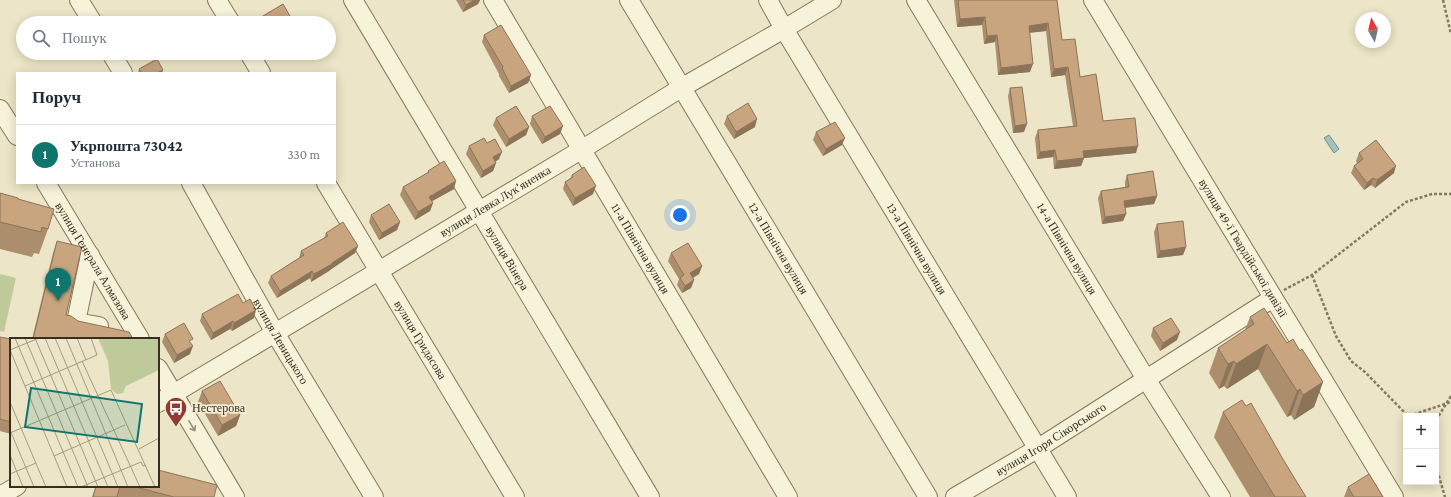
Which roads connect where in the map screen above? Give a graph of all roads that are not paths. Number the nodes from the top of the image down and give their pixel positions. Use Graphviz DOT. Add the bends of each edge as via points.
graph roads {
  1 [pos="79,0"];
  2 [pos="217,0"];
  3 [pos="353,0"];
  4 [pos="493,0"];
  5 [pos="629,0"];
  6 [pos="768,0"];
  7 [pos="832,0"];
  8 [pos="916,0"];
  9 [pos="1093,0"];
  10 [pos="89,16"];
  11 [pos="227,16"];
  12 [pos="784,29"];
  13 [pos="116,60"];
  14 [pos="253,60"];
  15 [pos="123,72"];
  16 [pos="260,72"];
  17 [pos="681,88"];
  18 [pos="0,109"];
  19 [pos="16,134"];
  20 [pos="581,150"];
  21 [pos="47,184"];
  22 [pos="192,184"];
  23 [pos="327,184"];
  24 [pos="479,211"];
  25 [pos="50,218"];
  26 [pos="72,224"];
  27 [pos="90,255"];
  28 [pos="379,271"];
  29 [pos="1273,298"];
  30 [pos="275,333"];
  31 [pos="139,337"];
  32 [pos="159,372"];
  33 [pos="1146,379"];
  34 [pos="165,398"];
  35 [pos="1038,449"];
  36 [pos="15,487"];
  37 [pos="0,496"];
  38 [pos="235,497"];
  39 [pos="374,497"];
  40 [pos="515,497"];
  41 [pos="650,497"];
  42 [pos="788,497"];
  43 [pos="928,497"];
  44 [pos="955,497"];
  45 [pos="1066,497"];
  46 [pos="1221,497"];
  47 [pos="1394,497"];
  1 -- 10 [label="street"];
  2 -- 11 [label="street"];
  3 -- 24 [label="street, вулиця Вінера"];
  4 -- 20 [label="street, 11-а Північна вулиця"];
  5 -- 17 [label="street, 12-а Північна вулиця"];
  6 -- 12 [label="street, 13-а Північна вулиця"];
  7 -- 12 [label="street, вулиця Левка Лук'яненка"];
  8 -- 33 [label="street, 14-а Північна вулиця"];
  9 -- 29 [label="street, вулиця 49-ї Гвардійської дивізії"];
  12 -- 17 [label="street, вулиця Левка Лук'яненка"];
  12 -- 35 [label="street, 13-а Північна вулиця"];
  13 -- 15 [label="street"];
  14 -- 16 [label="street"];
  17 -- 20 [label="street, вулиця Левка Лук'яненка"];
  17 -- 43 [label="street, 12-а Північна вулиця"];
  18 -- 19 [label="street"];
  20 -- 24 [label="street, вулиця Левка Лук'яненка"];
  20 -- 42 [label="street, 11-а Північна вулиця"];
  21 -- 26 [label="street, вулиця Генерала Алмазова"];
  22 -- 30 [label="street, вулиця Левицького"];
  23 -- 28 [label="street, вулиця Гридасова"];
  24 -- 28 [label="street, вулиця Левка Лук'яненка"];
  24 -- 41 [label="street, вулиця Вінера"];
  25 -- 26 [label="street"];
  26 -- 27 [label="street, вулиця Генерала Алмазова"];
  27 -- 31 [label="street, вулиця Генерала Алмазова"];
  27 -- 31 [label="street" via="76,322"];
  28 -- 30 [label="street, вулиця Левка Лук'яненка"];
  28 -- 40 [label="street, вулиця Гридасова"];
  29 -- 33 [label="street, вулиця Ігоря Сікорського"];
  29 -- 47 [label="street, вулиця 49-ї Гвардійської дивізії"];
  30 -- 34 [label="street, вулиця Левка Лук'яненка"];
  30 -- 39 [label="street, вулиця Левицького"];
  32 -- 34 [label="street"];
  33 -- 35 [label="street, вулиця Ігоря Сікорського"];
  33 -- 46 [label="street, 14-а Північна вулиця"];
  34 -- 38 [label="street, one-way"];
  35 -- 44 [label="street, вулиця Ігоря Сікорського"];
  35 -- 45 [label="street, 13-а Північна вулиця"];
  36 -- 37 [label="street"];
}
